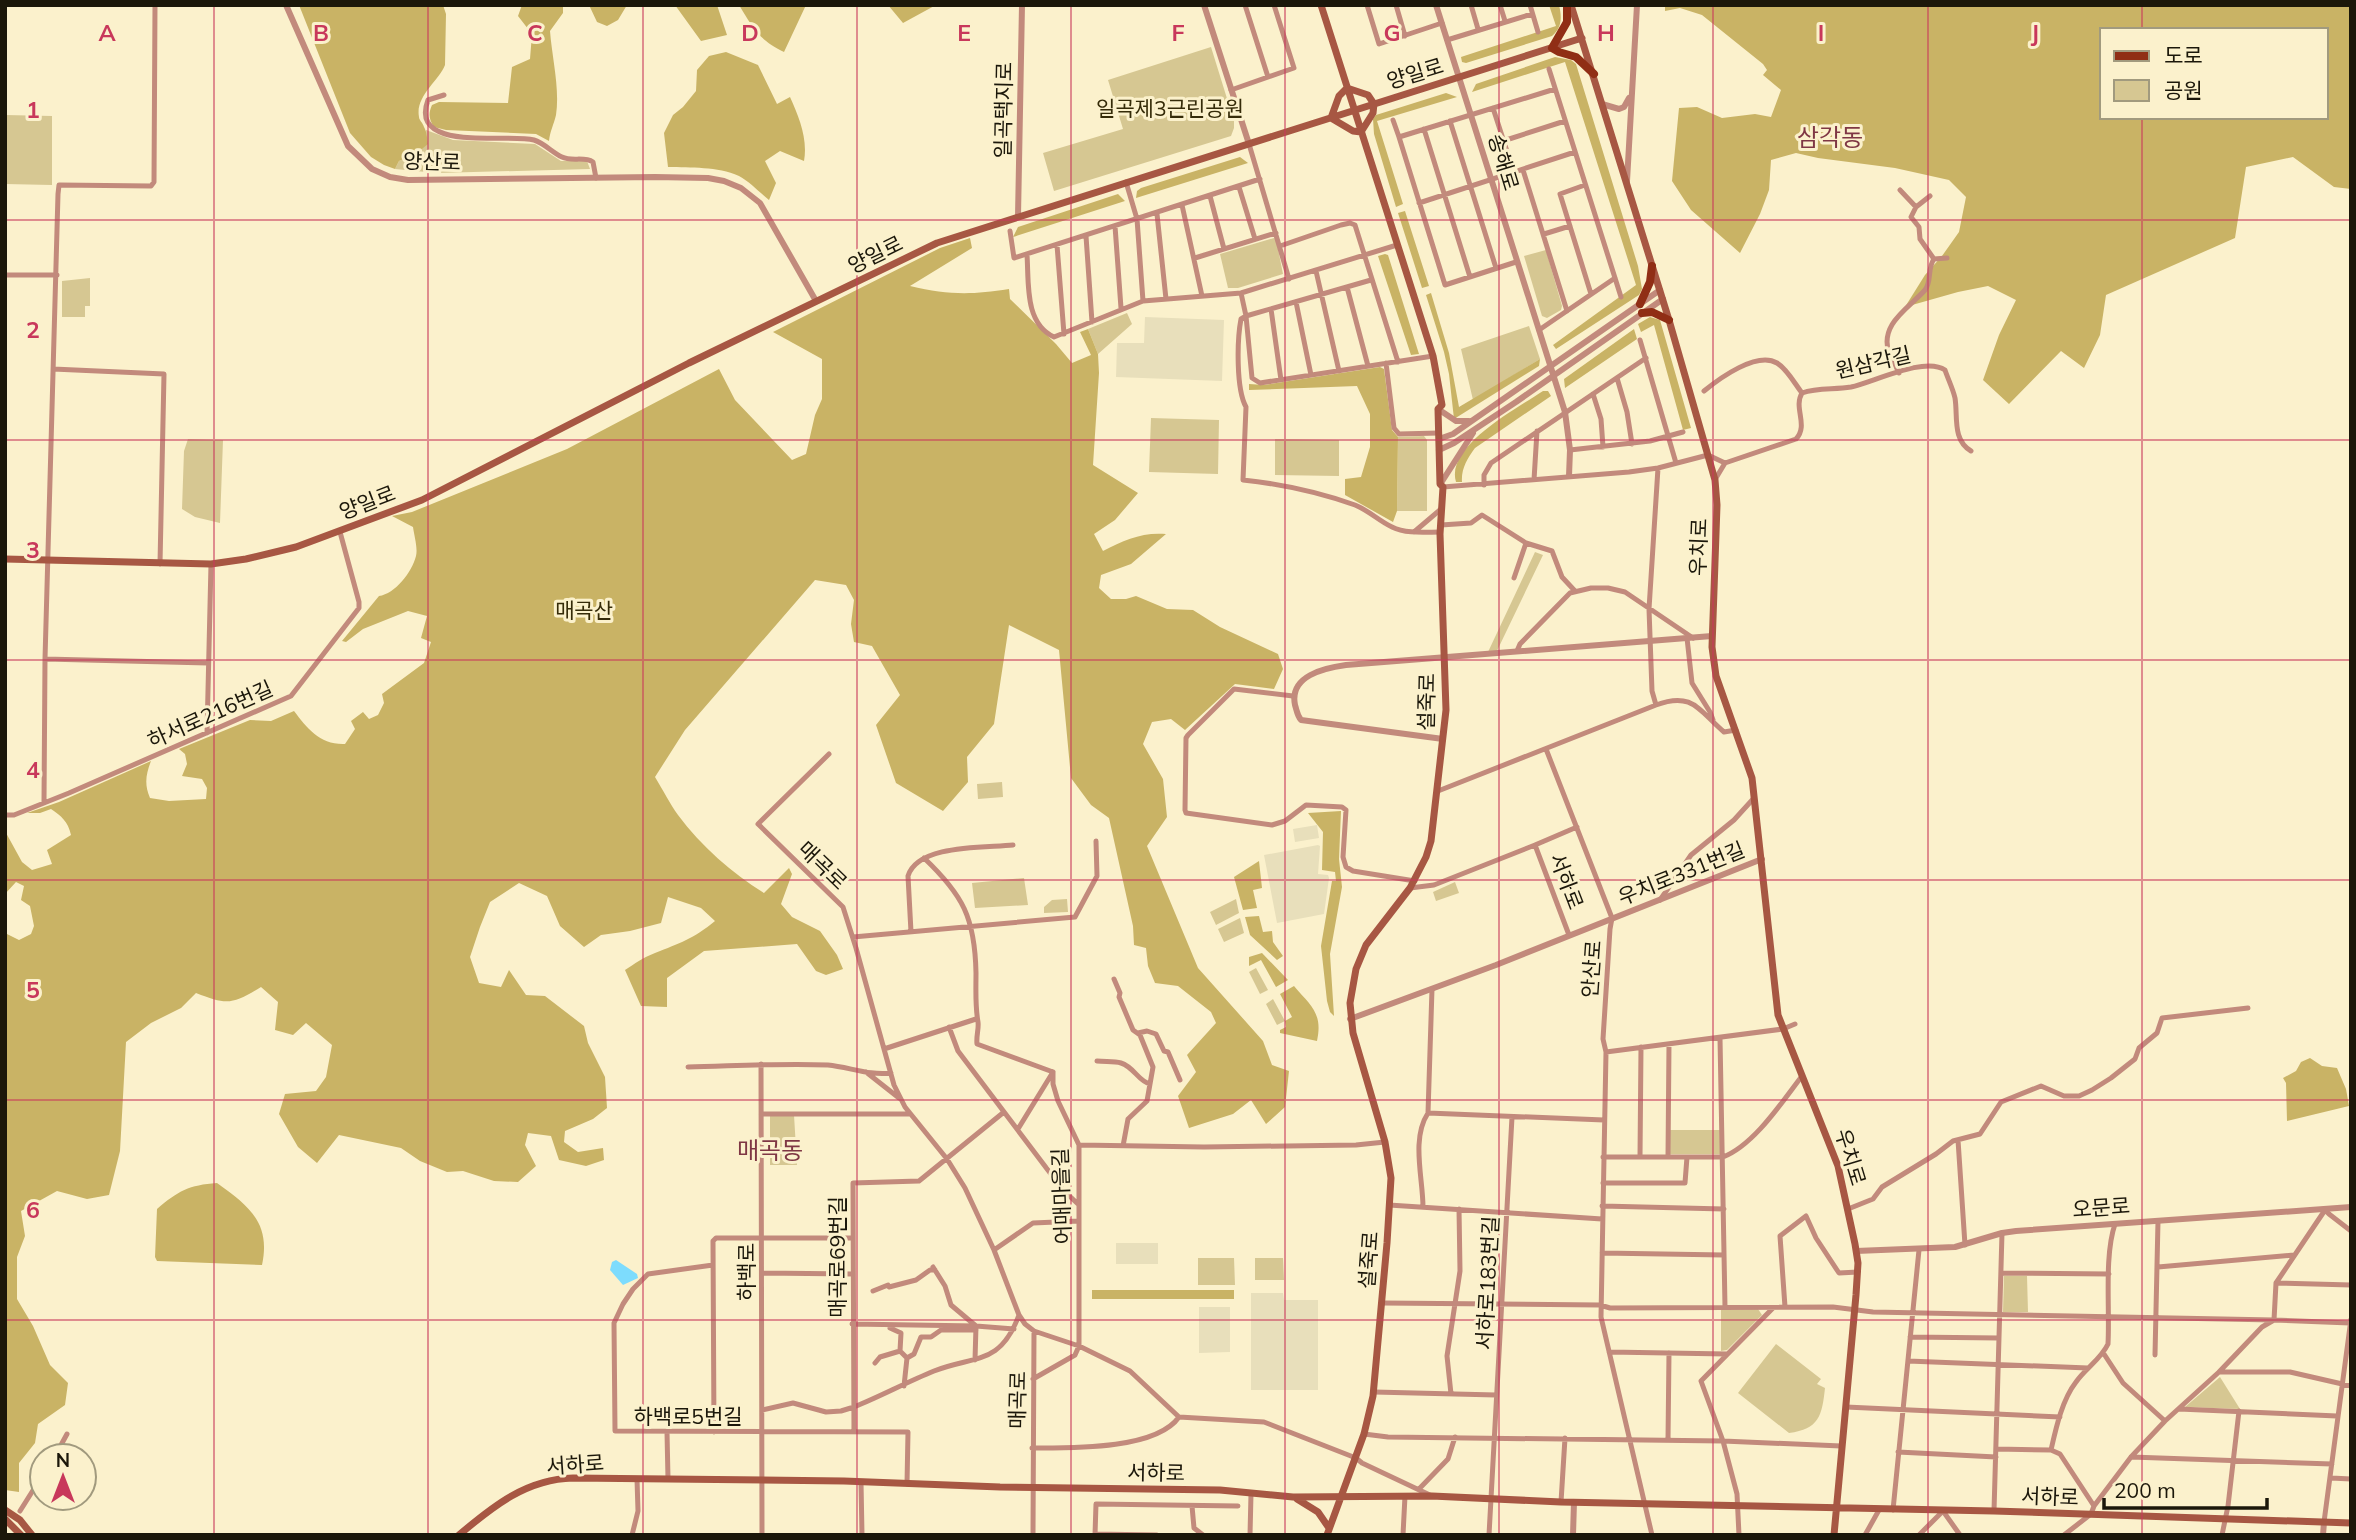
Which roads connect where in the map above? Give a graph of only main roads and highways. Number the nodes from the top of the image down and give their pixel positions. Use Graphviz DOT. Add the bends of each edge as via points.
graph roads {
  1 [pos="1321,5"];
  2 [pos="1569,5"];
  3 [pos="1581,38"];
  4 [pos="1552,48"];
  5 [pos="1594,74"];
  6 [pos="1347,88"];
  7 [pos="1374,104"];
  8 [pos="1355,110"];
  9 [pos="1331,118"];
  10 [pos="1362,132"];
  11 [pos="1652,266"];
  12 [pos="1670,320"];
  13 [pos="5,559"];
  14 [pos="1341,1496"];
  15 [pos="1293,1497"];
  16 [pos="1836,1508"];
  17 [pos="5,1510"];
  18 [pos="5,1519"];
  19 [pos="2351,1524"];
  20 [pos="1328,1531"];
  21 [pos="21,1535"];
  22 [pos="32,1535"];
  23 [pos="459,1535"];
  24 [pos="1834,1535"];
  1 -- 6 [label="main road, 설죽로"];
  2 -- 3 [label="main road, 우치로"];
  2 -- 4 [label="main road" via="1567,22"];
  3 -- 4 [label="main road, 양일로"];
  3 -- 5 [label="main road, 우치로"];
  4 -- 5 [label="main road" via="1576,57"];
  4 -- 7 [label="main road, 양일로"];
  5 -- 11 [label="main road, 우치로"];
  6 -- 7 [label="main road" via="1368,95"];
  6 -- 8 [label="main road, 설죽로"];
  6 -- 9 [label="main road"];
  7 -- 8 [label="main road, 양일로"];
  7 -- 10 [label="main road"];
  8 -- 9 [label="main road, 양일로"];
  8 -- 10 [label="main road, 설죽로"];
  9 -- 10 [label="main road"];
  9 -- 13 [label="main road, 양일로" via="937,243 422,500 340,532 269,554 211,564"];
  10 -- 14 [label="main road, 설죽로" via="1433,356 1442,405 1438,409 1446,710 1431,841 1415,881 1371,938 1354,979 1350,1019 1390,1170 1374,1392"];
  11 -- 12 [label="main road, 우치로"];
  11 -- 12 [label="main road" via="1641,309"];
  12 -- 16 [label="main road, 우치로" via="1715,480 1714,668 1751,769 1776,1004 1833,1149 1856,1251 1858,1272"];
  14 -- 15 [label="main road, 서하로"];
  14 -- 16 [label="main road, 서하로"];
  14 -- 20 [label="main road, 설죽로"];
  15 -- 20 [label="main road" via="1318,1512"];
  15 -- 23 [label="main road, 서하로" via="1220,1490 559,1479 516,1492"];
  16 -- 19 [label="main road, 서하로"];
  16 -- 24 [label="main road, 우치로"];
  17 -- 22 [label="main road"];
  18 -- 21 [label="main road"];
}
